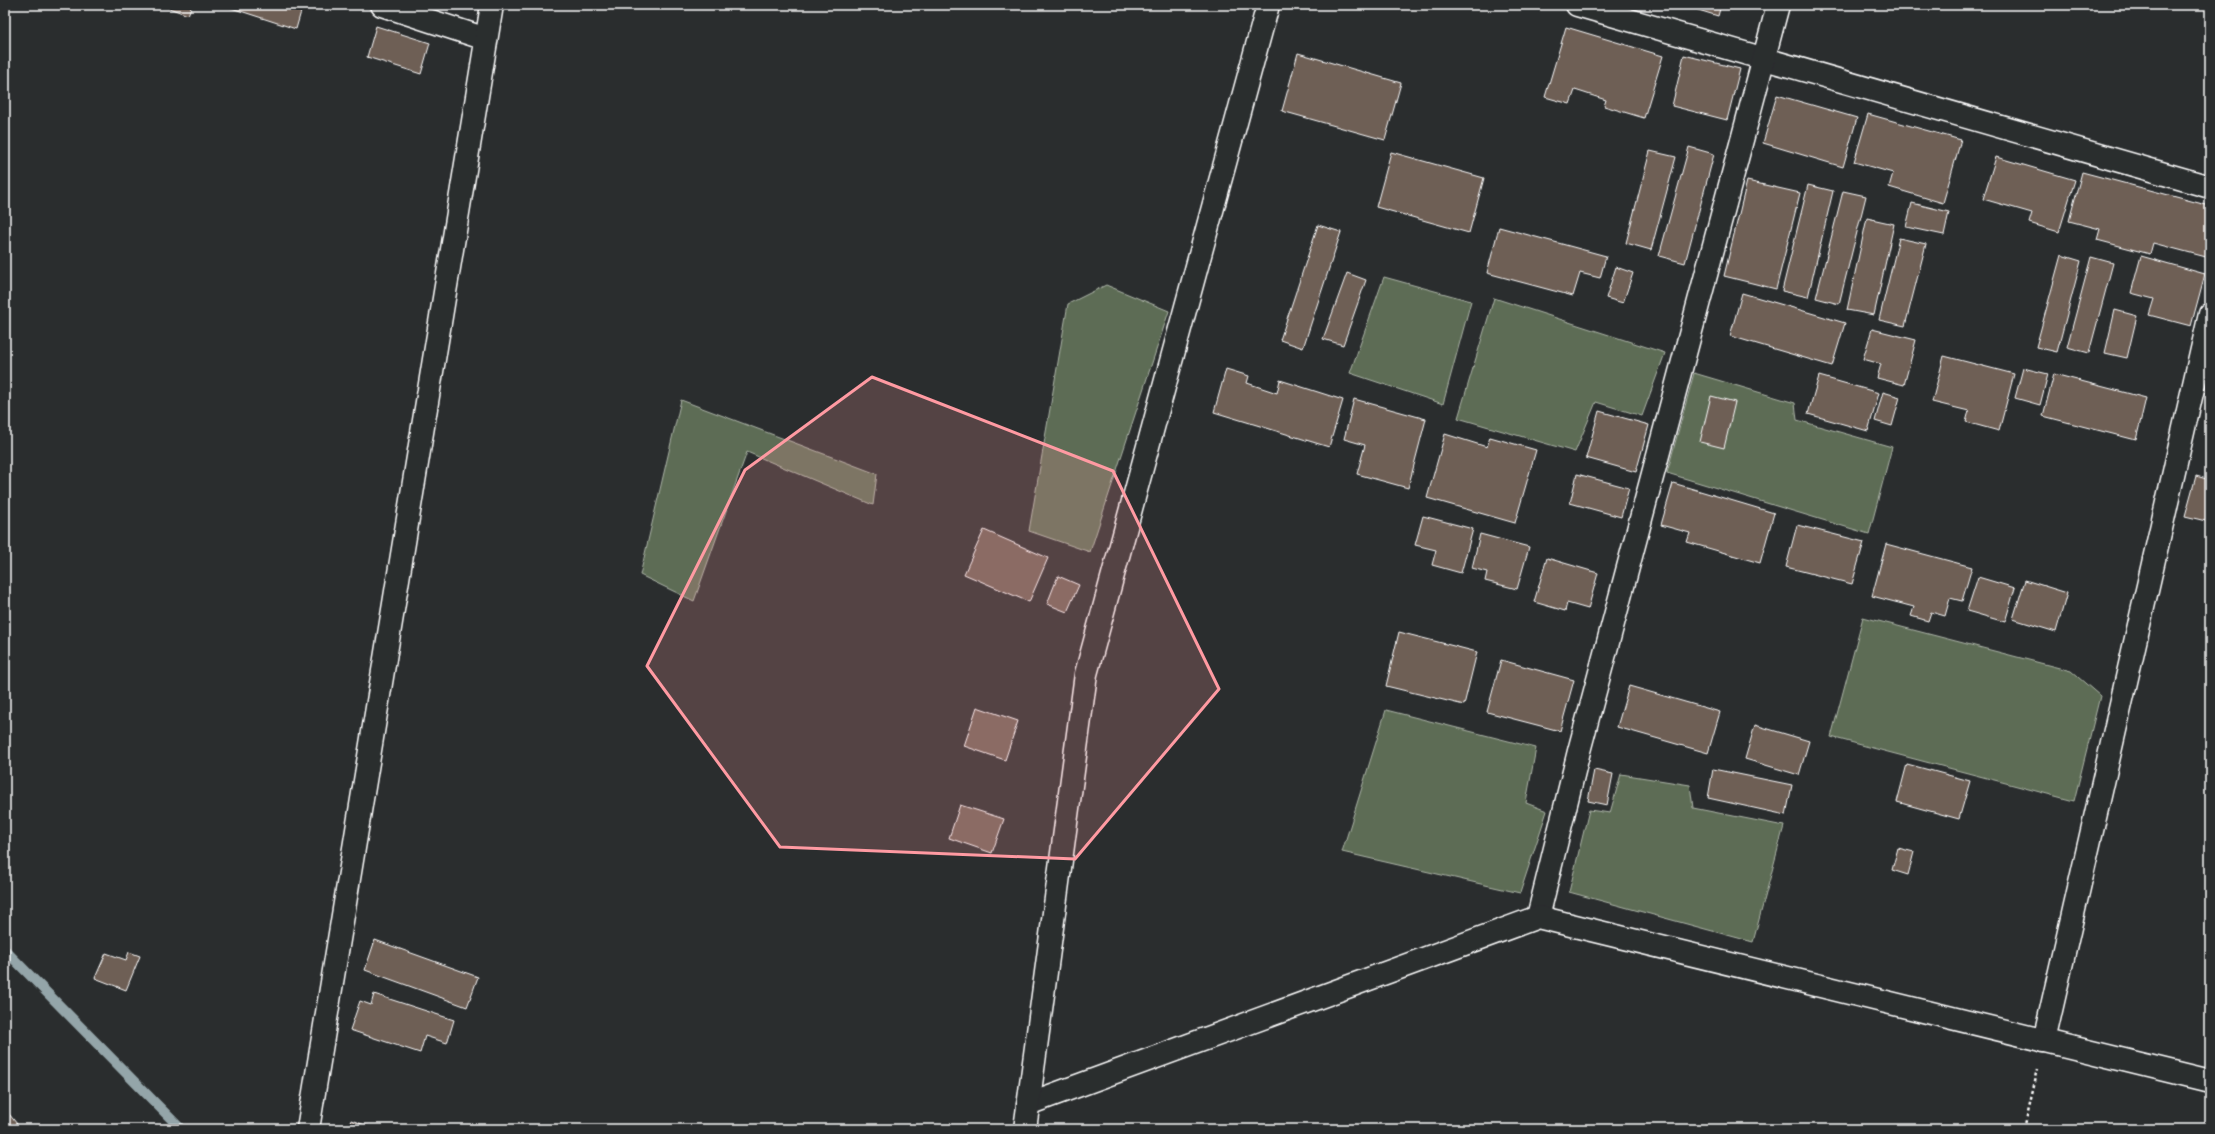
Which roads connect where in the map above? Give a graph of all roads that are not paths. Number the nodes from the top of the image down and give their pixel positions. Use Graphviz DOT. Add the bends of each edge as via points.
graph roads {
  1 [pos="382,5"];
  2 [pos="492,5"];
  3 [pos="1268,5"];
  4 [pos="1577,5"];
  5 [pos="1778,5"];
  6 [pos="486,39"];
  7 [pos="1764,60"];
  8 [pos="2210,187"];
  9 [pos="2210,314"];
  10 [pos="1538,917"];
  11 [pos="2044,1041"];
  12 [pos="2210,1081"];
  13 [pos="1028,1104"];
  14 [pos="308,1129"];
  15 [pos="1025,1129"];
  1 -- 6 [label="street"];
  2 -- 6 [label="street"];
  3 -- 13 [label="street" via="1086,674"];
  4 -- 7 [label="street"];
  5 -- 7 [label="street"];
  6 -- 14 [label="street"];
  7 -- 8 [label="street"];
  7 -- 10 [label="street" via="1578,751"];
  9 -- 11 [label="street"];
  10 -- 11 [label="street"];
  10 -- 13 [label="street"];
  11 -- 12 [label="street"];
  13 -- 15 [label="street"];
}
